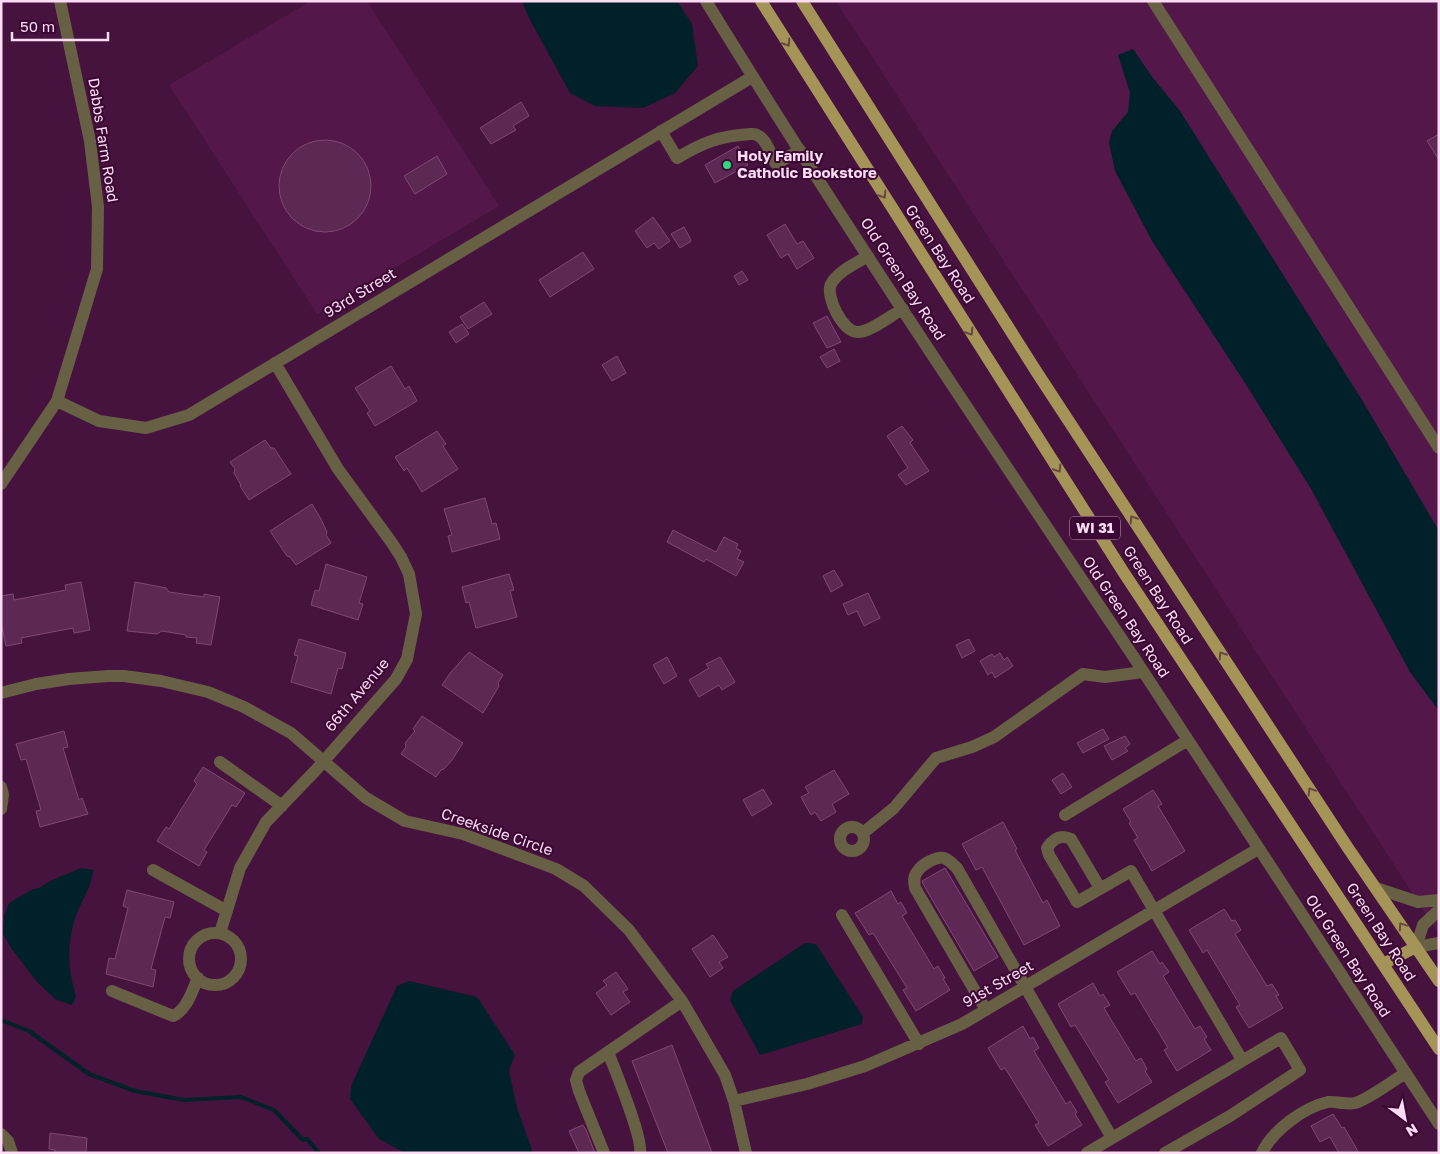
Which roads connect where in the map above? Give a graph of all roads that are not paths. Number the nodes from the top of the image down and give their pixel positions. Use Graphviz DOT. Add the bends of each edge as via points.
graph roads {
  1 [pos="60,1"];
  2 [pos="706,1"];
  3 [pos="761,1"];
  4 [pos="802,1"];
  5 [pos="1153,1"];
  6 [pos="752,77"];
  7 [pos="661,131"];
  8 [pos="800,150"];
  9 [pos="868,256"];
  10 [pos="902,309"];
  11 [pos="274,364"];
  12 [pos="57,401"];
  13 [pos="1439,448"];
  14 [pos="1,484"];
  15 [pos="1143,672"];
  16 [pos="1,693"];
  17 [pos="1188,740"];
  18 [pos="324,760"];
  19 [pos="220,762"];
  20 [pos="1,787"];
  21 [pos="282,806"];
  22 [pos="1,809"];
  23 [pos="1065,815"];
  24 [pos="863,833"];
  25 [pos="1258,849"];
  26 [pos="153,870"];
  27 [pos="1100,888"];
  28 [pos="1376,888"];
  29 [pos="1439,900"];
  30 [pos="1155,910"];
  31 [pos="1439,910"];
  32 [pos="227,911"];
  33 [pos="842,915"];
  34 [pos="220,933"];
  35 [pos="1439,943"];
  36 [pos="1416,947"];
  37 [pos="1383,964"];
  38 [pos="198,978"];
  39 [pos="1439,981"];
  40 [pos="1025,988"];
  41 [pos="112,990"];
  42 [pos="682,1001"];
  43 [pos="986,1010"];
  44 [pos="919,1044"];
  45 [pos="1439,1049"];
  46 [pos="608,1052"];
  47 [pos="1242,1060"];
  48 [pos="1406,1073"];
  49 [pos="734,1101"];
  50 [pos="1439,1124"];
  51 [pos="1,1134"];
  52 [pos="1112,1138"];
  53 [pos="12,1153"];
  54 [pos="604,1153"];
  55 [pos="640,1153"];
  56 [pos="746,1153"];
  57 [pos="1087,1153"];
  58 [pos="1165,1153"];
  59 [pos="1262,1153"];
  1 -- 12 [label="street, Dabbs Farm Road" via="90,141 98,207 97,269"];
  2 -- 6 [label="street, Old Green Bay Road"];
  3 -- 37 [label="main road, Green Bay Road / WI 31, one-way" via="1124,573"];
  28 -- 4 [label="main road, Green Bay Road / WI 31, one-way" via="1042,379"];
  5 -- 13 [label="street"];
  6 -- 7 [label="street, 93rd Street"];
  6 -- 8 [label="street, Old Green Bay Road"];
  7 -- 8 [label="street" via="677,158 714,138 738,134 762,136 776,164"];
  7 -- 11 [label="street, 93rd Street"];
  8 -- 9 [label="street, Old Green Bay Road"];
  9 -- 10 [label="street, Old Green Bay Road"];
  9 -- 10 [label="street" via="837,276 830,286 831,299 843,324 854,332 860,332"];
  10 -- 15 [label="street, Old Green Bay Road"];
  11 -- 12 [label="street, 93rd Street" via="189,415 146,428 99,421"];
  11 -- 18 [label="street, 66th Avenue" via="338,469 401,557 409,574 416,614 413,636 402,669"];
  12 -- 14 [label="street"];
  15 -- 17 [label="street, Old Green Bay Road"];
  15 -- 24 [label="street" via="1105,677 1083,674 994,738 936,758 894,808"];
  16 -- 18 [label="street, Creekside Circle" via="60,680 108,676 161,681 208,692 244,707 291,733"];
  17 -- 23 [label="street"];
  17 -- 25 [label="street, Old Green Bay Road"];
  18 -- 21 [label="street, 66th Avenue"];
  18 -- 42 [label="street, Creekside Circle" via="366,798 405,821 462,834 556,869 584,886 629,930"];
  19 -- 21 [label="street"];
  20 -- 22 [label="street" via="4,795"];
  21 -- 32 [label="street, 66th Avenue" via="266,822 240,868"];
  25 -- 30 [label="street, 91st Street"];
  25 -- 48 [label="street, Old Green Bay Road"];
  26 -- 32 [label="street"];
  27 -- 27 [label="street" via="1077,902 1049,855 1047,848 1052,842 1059,837 1071,838"];
  27 -- 30 [label="street" via="1131,871"];
  28 -- 29 [label="street" via="1418,902"];
  36 -- 28 [label="main road, Green Bay Road / WI 31, one-way"];
  30 -- 40 [label="street, 91st Street"];
  30 -- 47 [label="street"];
  31 -- 36 [label="street" via="1424,925"];
  32 -- 34 [label="street, 66th Avenue"];
  33 -- 44 [label="street"];
  34 -- 38 [label="street" via="203,936 192,948 190,964"];
  34 -- 38 [label="street" via="228,936 240,949 240,967 230,981 222,984 204,983"];
  35 -- 36 [label="street"];
  36 -- 37 [label="main road"];
  36 -- 39 [label="main road, Green Bay Road / WI 31"];
  37 -- 45 [label="main road, Green Bay Road / WI 31"];
  38 -- 41 [label="street" via="183,1008 173,1016"];
  40 -- 43 [label="street, 91st Street"];
  40 -- 43 [label="street" via="957,868 945,858 924,865 916,873 915,888"];
  40 -- 52 [label="street"];
  42 -- 46 [label="street"];
  42 -- 49 [label="street, Creekside Circle" via="725,1075"];
  43 -- 44 [label="street, 91st Street"];
  44 -- 49 [label="street, 91st Street" via="807,1084"];
  46 -- 54 [label="street" via="578,1072 576,1080"];
  46 -- 55 [label="street" via="635,1128"];
  47 -- 52 [label="street"];
  47 -- 58 [label="street" via="1281,1038 1300,1070 1230,1116"];
  48 -- 50 [label="street, Old Green Bay Road"];
  48 -- 59 [label="street" via="1355,1103 1327,1103 1307,1111 1274,1134"];
  49 -- 56 [label="street, Creekside Circle"];
  51 -- 53 [label="street" via="8,1141"];
  52 -- 57 [label="street"];
}
